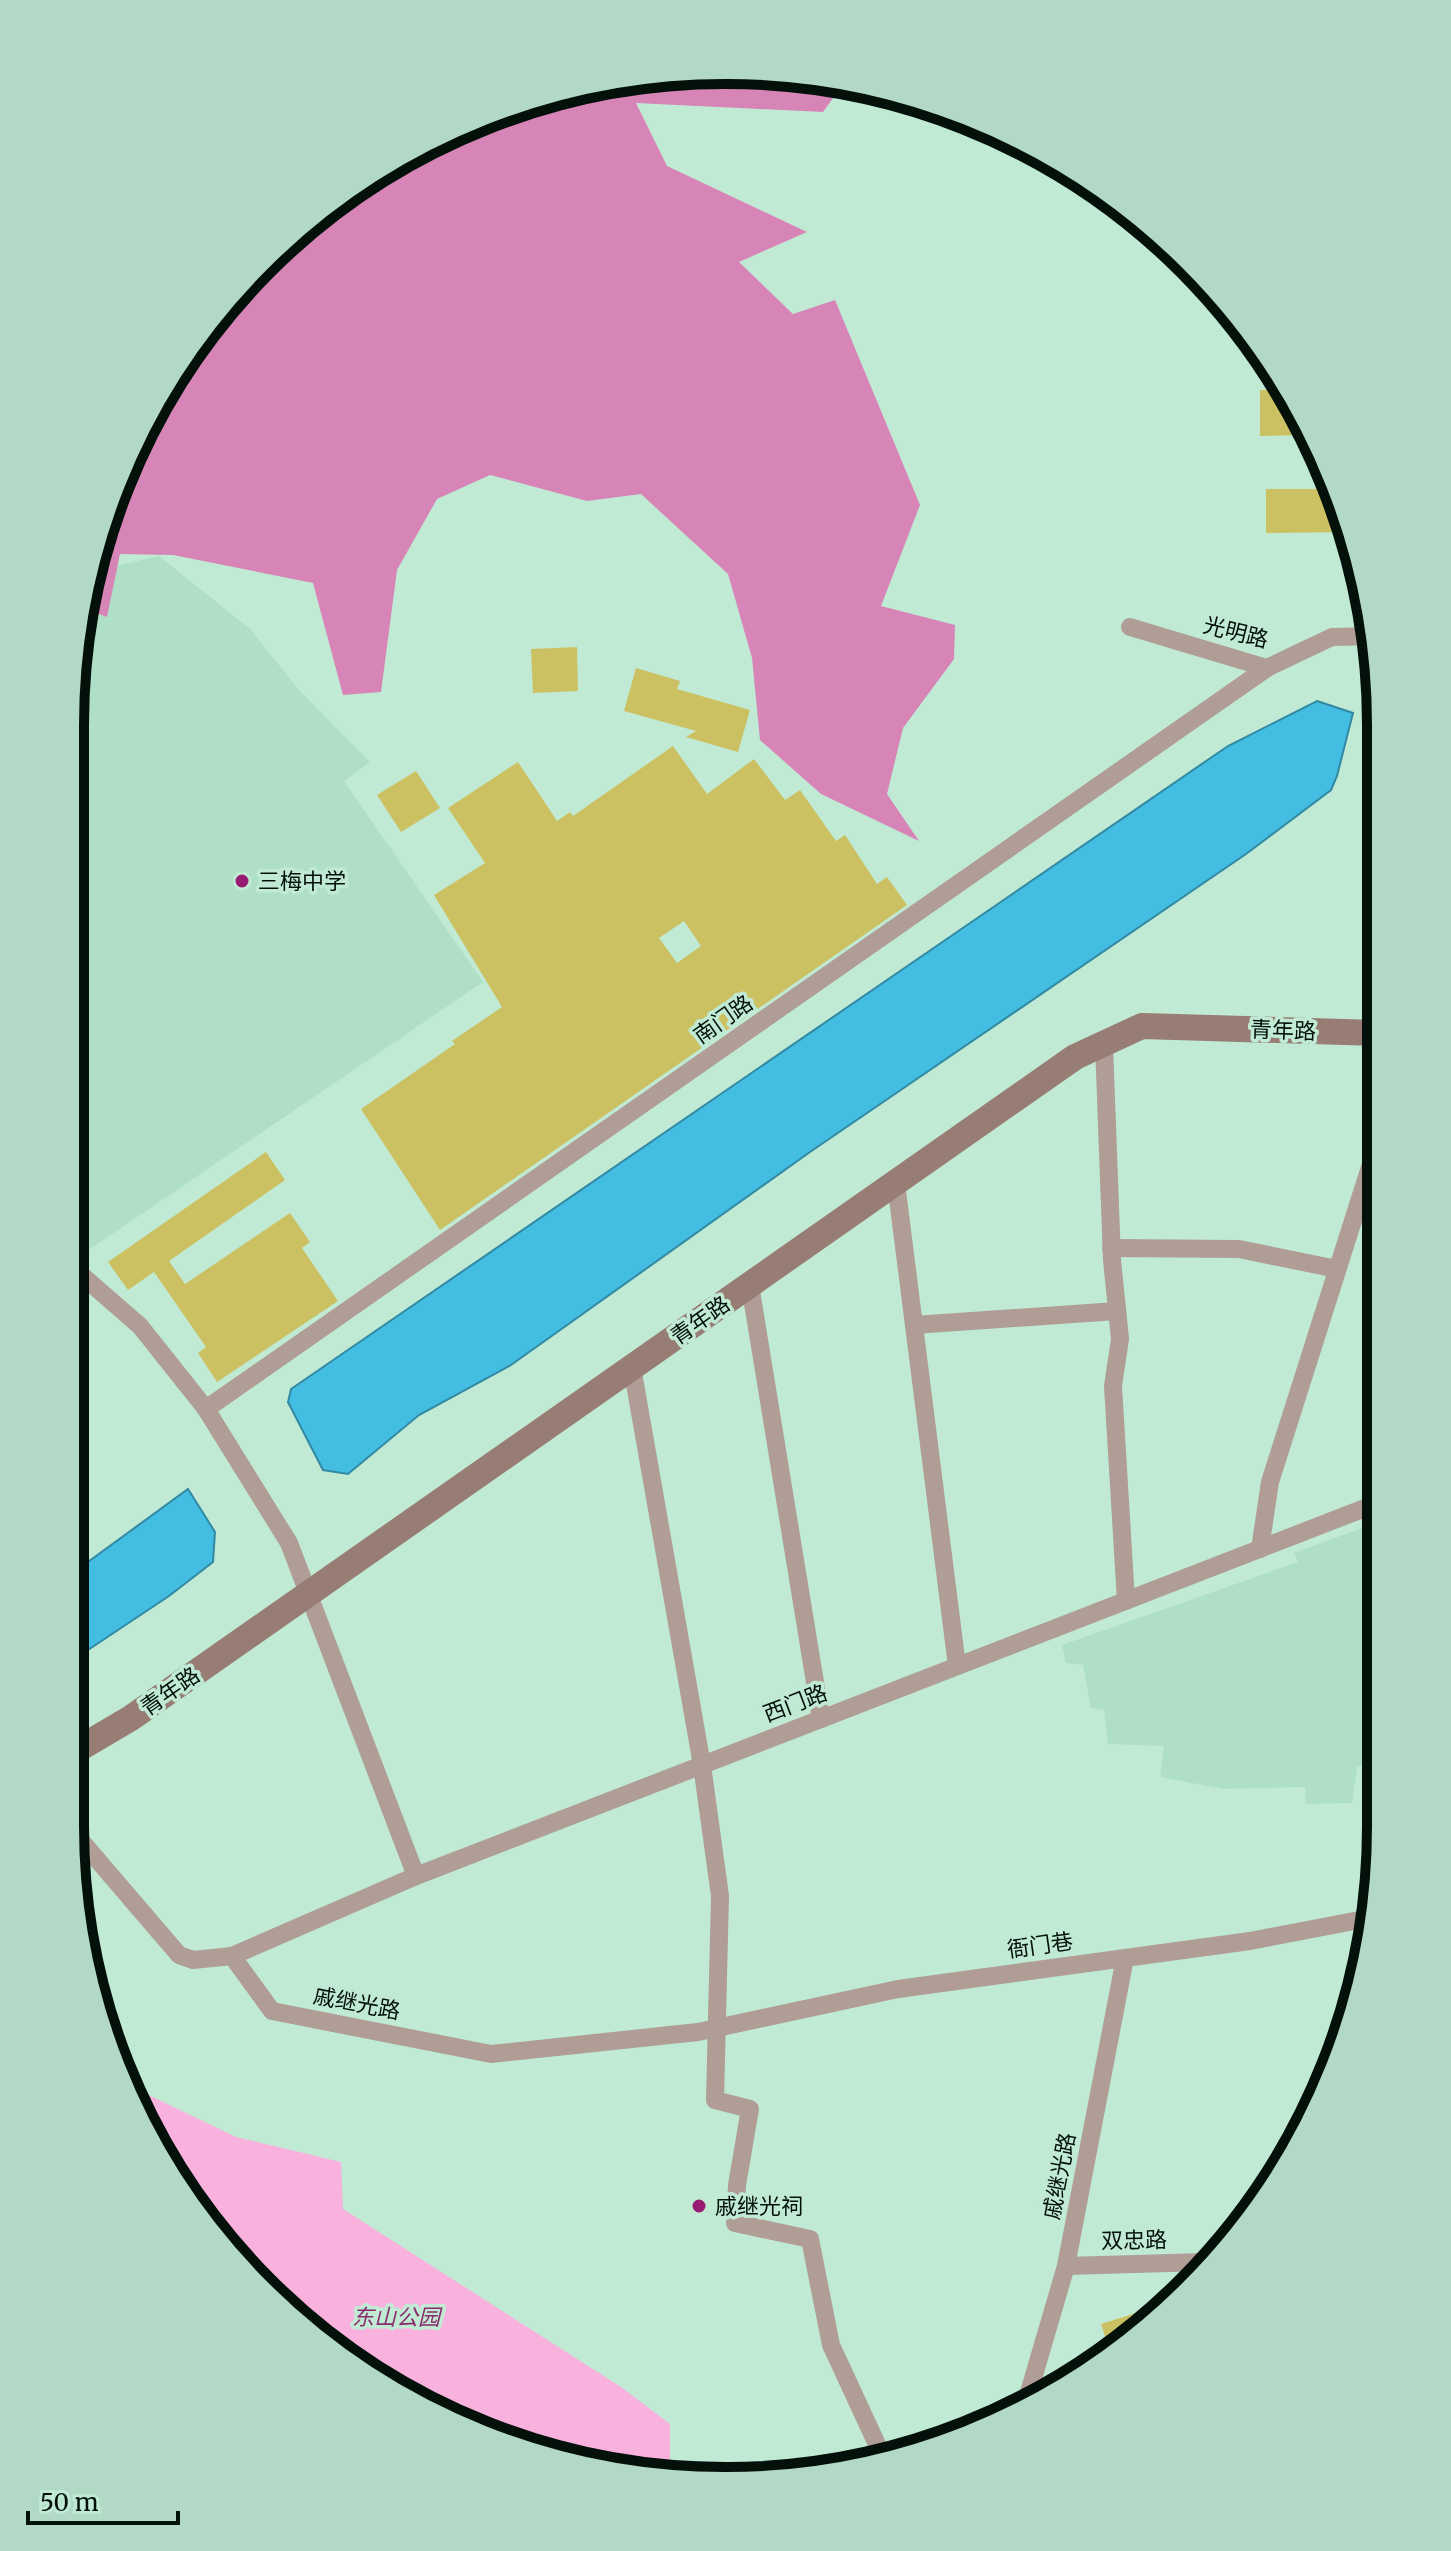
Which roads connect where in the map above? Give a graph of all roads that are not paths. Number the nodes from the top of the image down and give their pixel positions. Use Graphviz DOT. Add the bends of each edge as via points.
graph roads {
  1 [pos="1130,627"];
  2 [pos="1361,636"];
  3 [pos="1267,668"];
  4 [pos="1367,1033"];
  5 [pos="1104,1044"];
  6 [pos="1367,1176"];
  7 [pos="896,1183"];
  8 [pos="1111,1248"];
  9 [pos="1337,1269"];
  10 [pos="84,1277"];
  11 [pos="750,1285"];
  12 [pos="1117,1311"];
  13 [pos="914,1325"];
  14 [pos="632,1367"];
  15 [pos="210,1414"];
  16 [pos="1367,1507"];
  17 [pos="1260,1549"];
  18 [pos="308,1594"];
  19 [pos="1126,1601"];
  20 [pos="957,1666"];
  21 [pos="821,1719"];
  22 [pos="84,1746"];
  23 [pos="702,1765"];
  24 [pos="84,1845"];
  25 [pos="416,1876"];
  26 [pos="1360,1920"];
  27 [pos="232,1956"];
  28 [pos="1125,1958"];
  29 [pos="719,2028"];
  30 [pos="1195,2262"];
  31 [pos="1066,2266"];
  32 [pos="1030,2390"];
  33 [pos="879,2448"];
  1 -- 3 [label="street, 光明路"];
  2 -- 3 [label="street, 光明路" via="1332,637"];
  3 -- 15 [label="street, 南门路"];
  4 -- 5 [label="main road, 青年路" via="1142,1026"];
  5 -- 7 [label="main road, 青年路" via="1075,1057"];
  5 -- 8 [label="street"];
  6 -- 9 [label="street"];
  7 -- 11 [label="main road, 青年路"];
  7 -- 13 [label="street"];
  8 -- 9 [label="street" via="1239,1249"];
  8 -- 12 [label="street"];
  9 -- 17 [label="street" via="1270,1482"];
  10 -- 15 [label="street" via="140,1326"];
  11 -- 14 [label="main road, 青年路"];
  11 -- 21 [label="street"];
  12 -- 13 [label="street"];
  12 -- 19 [label="street" via="1120,1339 1113,1386"];
  13 -- 20 [label="street"];
  14 -- 18 [label="main road, 青年路"];
  14 -- 23 [label="street"];
  15 -- 18 [label="street" via="289,1543"];
  16 -- 17 [label="street, 西门路"];
  17 -- 19 [label="street, 西门路"];
  18 -- 22 [label="main road, 青年路"];
  18 -- 25 [label="street"];
  19 -- 20 [label="street, 西门路"];
  20 -- 21 [label="street, 西门路"];
  21 -- 23 [label="street, 西门路"];
  23 -- 25 [label="street, 西门路"];
  23 -- 29 [label="street" via="720,1896"];
  24 -- 27 [label="street" via="179,1955 193,1960"];
  25 -- 27 [label="street, 西门路"];
  26 -- 28 [label="street, 衙门巷"];
  27 -- 29 [label="street, 戚继光路" via="272,2011 491,2054"];
  28 -- 29 [label="street, 衙门巷" via="898,1989"];
  28 -- 31 [label="street, 戚继光路"];
  29 -- 33 [label="street" via="715,2100 750,2109 735,2223 810,2239 831,2345"];
  30 -- 31 [label="street, 双忠路"];
  31 -- 32 [label="street, 戚继光路"];
}
